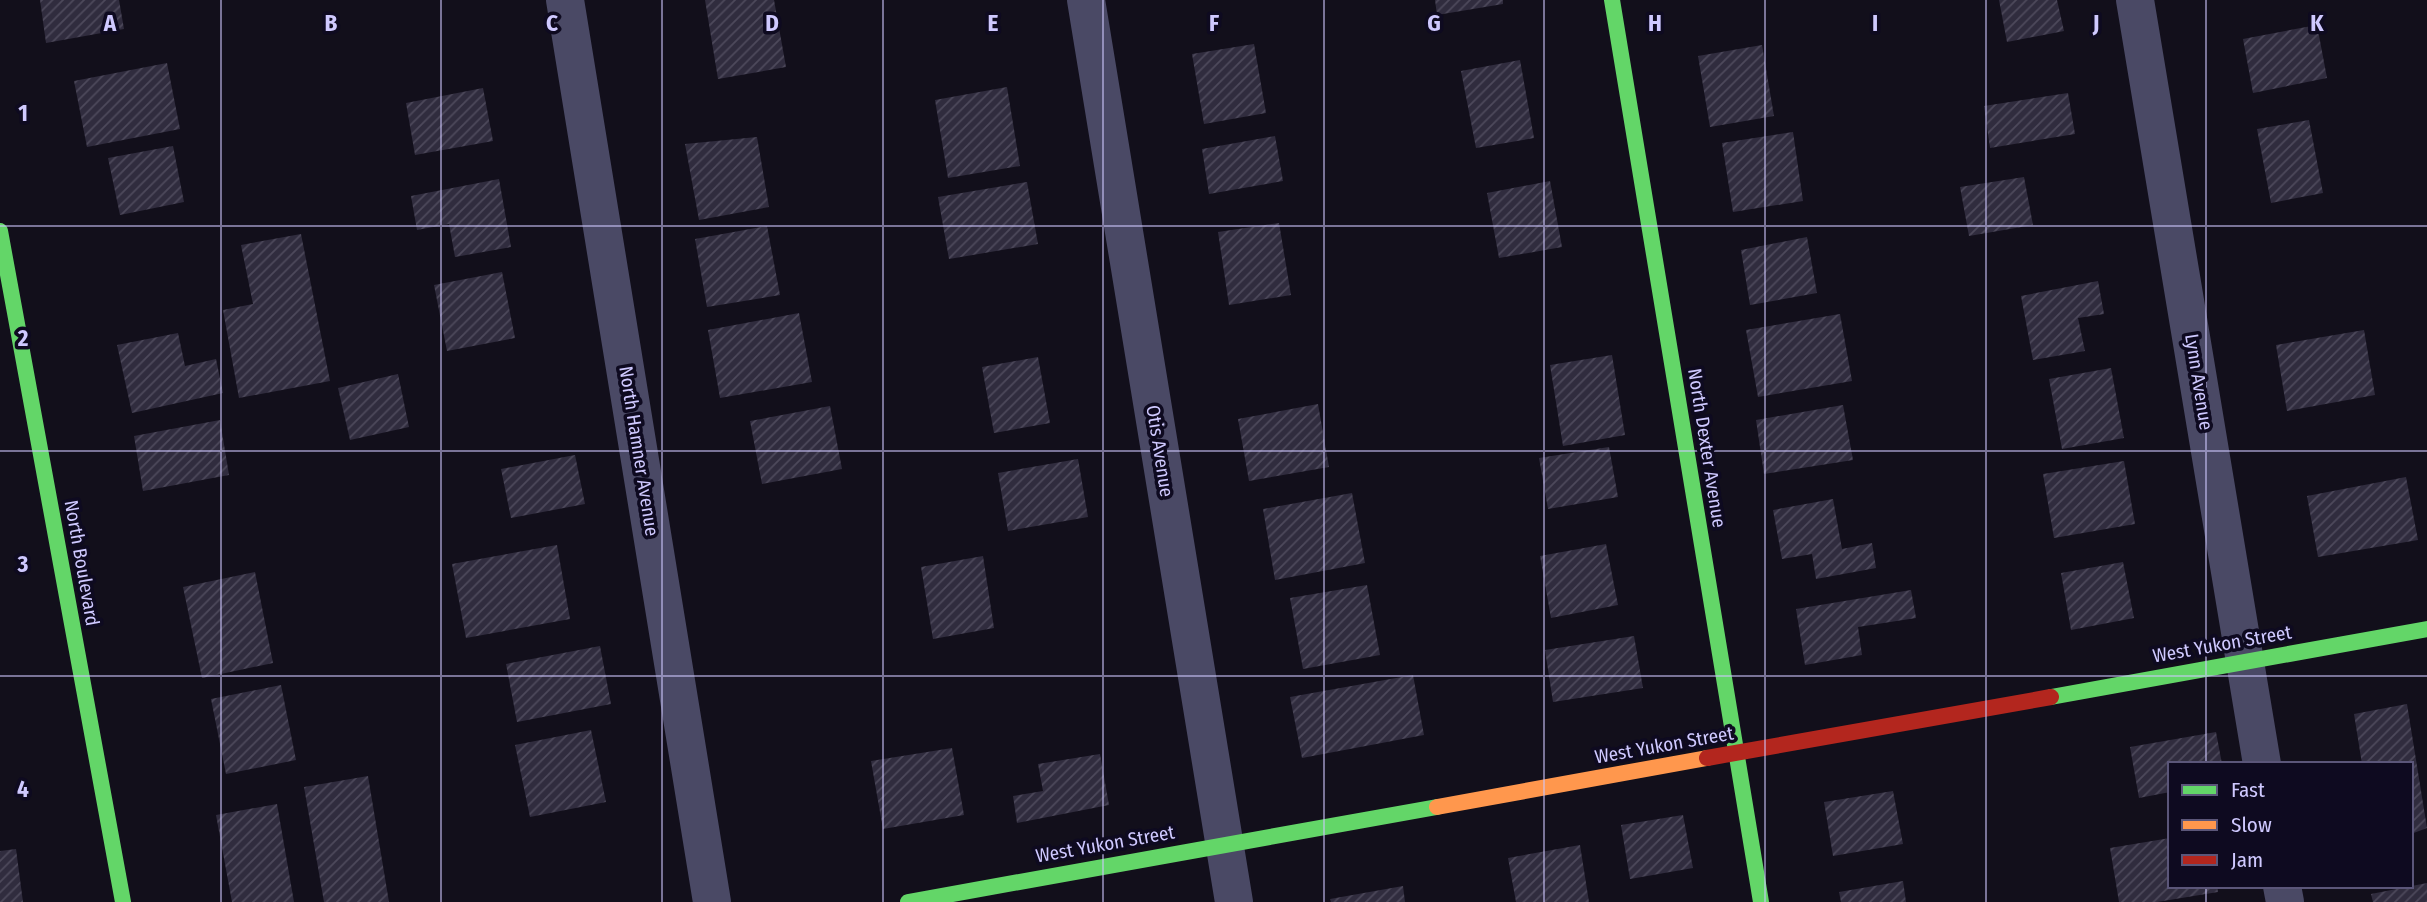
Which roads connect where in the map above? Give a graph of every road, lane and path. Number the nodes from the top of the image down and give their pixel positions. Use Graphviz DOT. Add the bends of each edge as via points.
graph roads {
  1 [pos="565,0"];
  2 [pos="1086,0"];
  3 [pos="1612,0"];
  4 [pos="2135,0"];
  5 [pos="0,231"];
  6 [pos="2427,629"];
  7 [pos="2245,661"];
  8 [pos="1736,753"];
  9 [pos="2262,762"];
  10 [pos="1224,844"];
  11 [pos="123,902"];
  12 [pos="712,902"];
  13 [pos="908,902"];
  14 [pos="1234,902"];
  15 [pos="1761,902"];
  1 -- 12 [label="street, North Hamner Avenue"];
  2 -- 10 [label="street, Otis Avenue"];
  3 -- 8 [label="street, North Dexter Avenue"];
  4 -- 7 [label="street, Lynn Avenue"];
  5 -- 11 [label="street, North Boulevard"];
  6 -- 7 [label="street, West Yukon Street"];
  7 -- 8 [label="street, West Yukon Street"];
  7 -- 9 [label="street, Lynn Avenue"];
  8 -- 10 [label="street, West Yukon Street"];
  8 -- 15 [label="street, North Dexter Avenue"];
  10 -- 13 [label="street, West Yukon Street"];
  10 -- 14 [label="street, Otis Avenue"];
}
